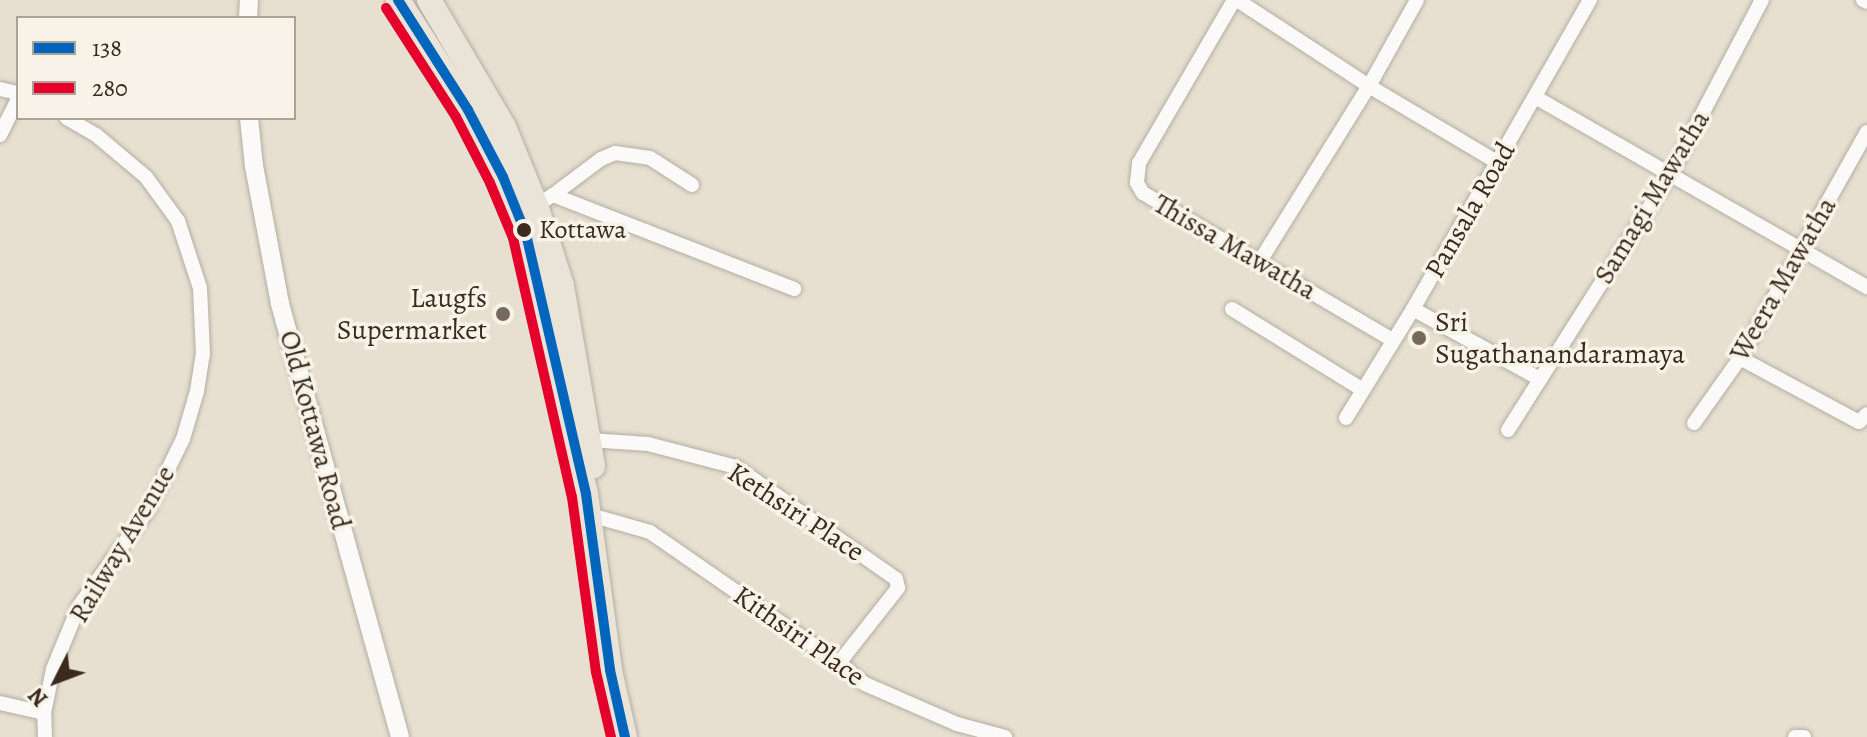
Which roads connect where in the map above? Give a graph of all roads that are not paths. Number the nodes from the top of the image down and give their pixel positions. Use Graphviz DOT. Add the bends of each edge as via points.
graph roads {
  1 [pos="398,0"];
  2 [pos="429,0"];
  3 [pos="1236,0"];
  4 [pos="1417,0"];
  5 [pos="1590,0"];
  6 [pos="1762,0"];
  7 [pos="1369,86"];
  8 [pos="1535,97"];
  9 [pos="16,103"];
  10 [pos="70,120"];
  11 [pos="249,120"];
  12 [pos="1867,132"];
  13 [pos="0,135"];
  14 [pos="1497,162"];
  15 [pos="1670,175"];
  16 [pos="692,185"];
  17 [pos="544,200"];
  18 [pos="1799,247"];
  19 [pos="1260,261"];
  20 [pos="1867,287"];
  21 [pos="794,289"];
  22 [pos="1232,309"];
  23 [pos="1413,309"];
  24 [pos="1393,340"];
  25 [pos="1740,358"];
  26 [pos="1540,379"];
  27 [pos="1363,390"];
  28 [pos="1867,414"];
  29 [pos="1346,418"];
  30 [pos="1694,423"];
  31 [pos="1508,430"];
  32 [pos="589,440"];
  33 [pos="601,518"];
  34 [pos="839,663"];
  35 [pos="0,703"];
  36 [pos="44,713"];
  37 [pos="45,737"];
  38 [pos="400,737"];
  39 [pos="625,737"];
  40 [pos="637,737"];
  41 [pos="1005,737"];
  42 [pos="1795,737"];
  43 [pos="1804,737"];
  1 -- 39 [label="highway" via="468,110 526,234 586,494 610,670"];
  2 -- 17 [label="highway"];
  3 -- 7 [label="street"];
  3 -- 19 [label="street, Thissa Mawatha" via="1139,163 1137,183 1143,193"];
  4 -- 7 [label="street"];
  5 -- 8 [label="street, Pansala Road"];
  6 -- 15 [label="street, Samagi Mawatha"];
  7 -- 14 [label="street"];
  7 -- 19 [label="street"];
  8 -- 14 [label="street, Pansala Road"];
  8 -- 15 [label="street"];
  9 -- 13 [label="street"];
  10 -- 36 [label="street, Railway Avenue" via="146,177 178,221 200,288 203,354 183,439 148,510 79,606 53,669"];
  11 -- 38 [label="street, Old Kottawa Road" via="280,304"];
  12 -- 18 [label="street, Weera Mawatha"];
  14 -- 23 [label="street, Pansala Road"];
  15 -- 18 [label="street"];
  15 -- 26 [label="street, Samagi Mawatha"];
  16 -- 17 [label="street" via="650,158 615,153"];
  17 -- 21 [label="street"];
  17 -- 32 [label="highway"];
  18 -- 20 [label="street"];
  18 -- 25 [label="street, Weera Mawatha"];
  19 -- 24 [label="street, Thissa Mawatha"];
  22 -- 27 [label="street"];
  23 -- 24 [label="street, Pansala Road"];
  23 -- 26 [label="street"];
  24 -- 27 [label="street, Pansala Road"];
  25 -- 28 [label="street" via="1859,422"];
  25 -- 30 [label="street, Weera Mawatha"];
  26 -- 31 [label="street, Samagi Mawatha"];
  27 -- 29 [label="street, Pansala Road"];
  32 -- 33 [label="highway"];
  32 -- 34 [label="street, Kethsiri Place" via="648,444 736,467 896,579 898,588"];
  33 -- 34 [label="street, Kithsiri Place" via="650,532"];
  33 -- 40 [label="highway"];
  34 -- 41 [label="street, Kithsiri Place" via="865,684 957,724"];
  35 -- 36 [label="street"];
  36 -- 37 [label="street, Railway Avenue"];
  42 -- 43 [label="street"];
}
